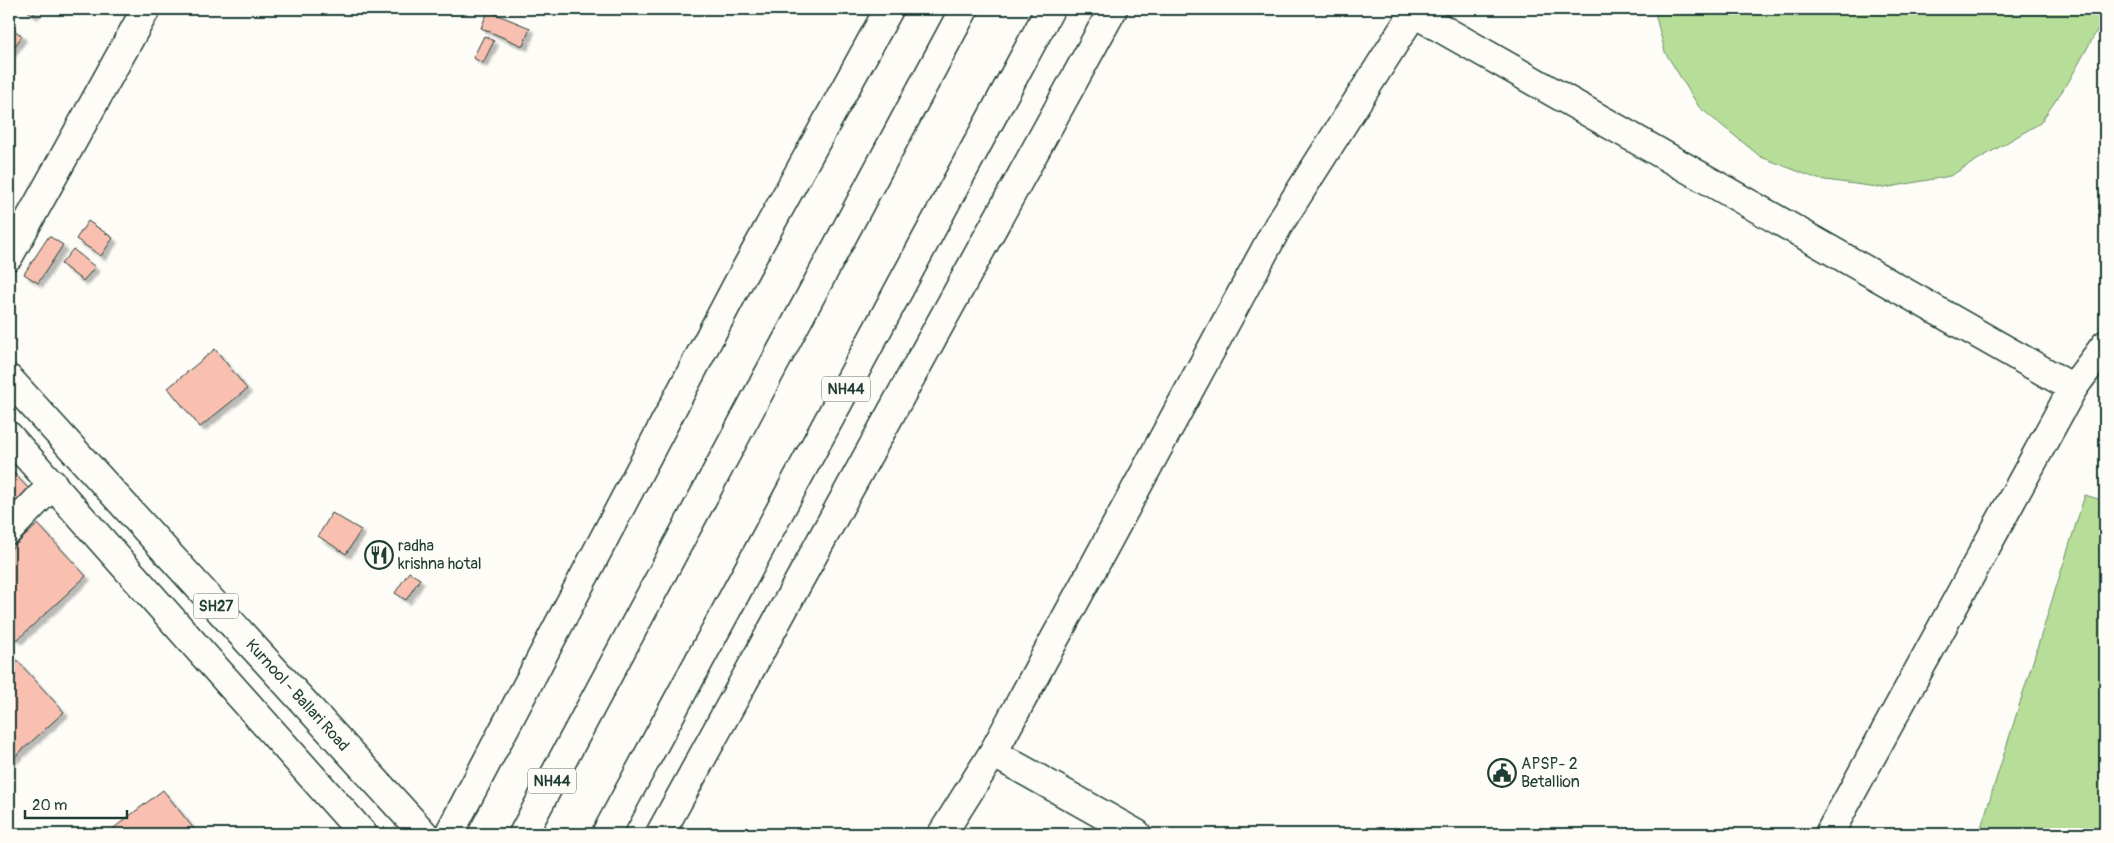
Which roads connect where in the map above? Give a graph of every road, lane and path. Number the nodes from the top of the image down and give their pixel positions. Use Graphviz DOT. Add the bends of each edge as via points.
graph roads {
  1 [pos="146,9"];
  2 [pos="889,9"];
  3 [pos="964,9"];
  4 [pos="1050,9"];
  5 [pos="1113,9"];
  6 [pos="1415,11"];
  7 [pos="9,256"];
  8 [pos="2105,345"];
  9 [pos="9,379"];
  10 [pos="2074,388"];
  11 [pos="9,436"];
  12 [pos="53,484"];
  13 [pos="9,530"];
  14 [pos="993,753"];
  15 [pos="363,834"];
  16 [pos="424,834"];
  17 [pos="449,834"];
  18 [pos="523,834"];
  19 [pos="606,834"];
  20 [pos="660,834"];
  21 [pos="942,834"];
  22 [pos="1138,834"];
  23 [pos="1829,834"];
  1 -- 7 [label="main road"];
  2 -- 17 [label="main road" via="733,293"];
  3 -- 18 [label="main road, NH44"];
  4 -- 19 [label="main road, NH44"];
  5 -- 20 [label="main road"];
  6 -- 10 [label="main road"];
  6 -- 14 [label="main road" via="1278,226"];
  8 -- 10 [label="main road"];
  9 -- 16 [label="main road, Kurnool - Ballari Road / SH27"];
  10 -- 23 [label="main road"];
  11 -- 12 [label="main road, SH27"];
  12 -- 13 [label="main road"];
  12 -- 15 [label="main road, SH27"];
  14 -- 21 [label="main road"];
  14 -- 22 [label="main road"];
}
